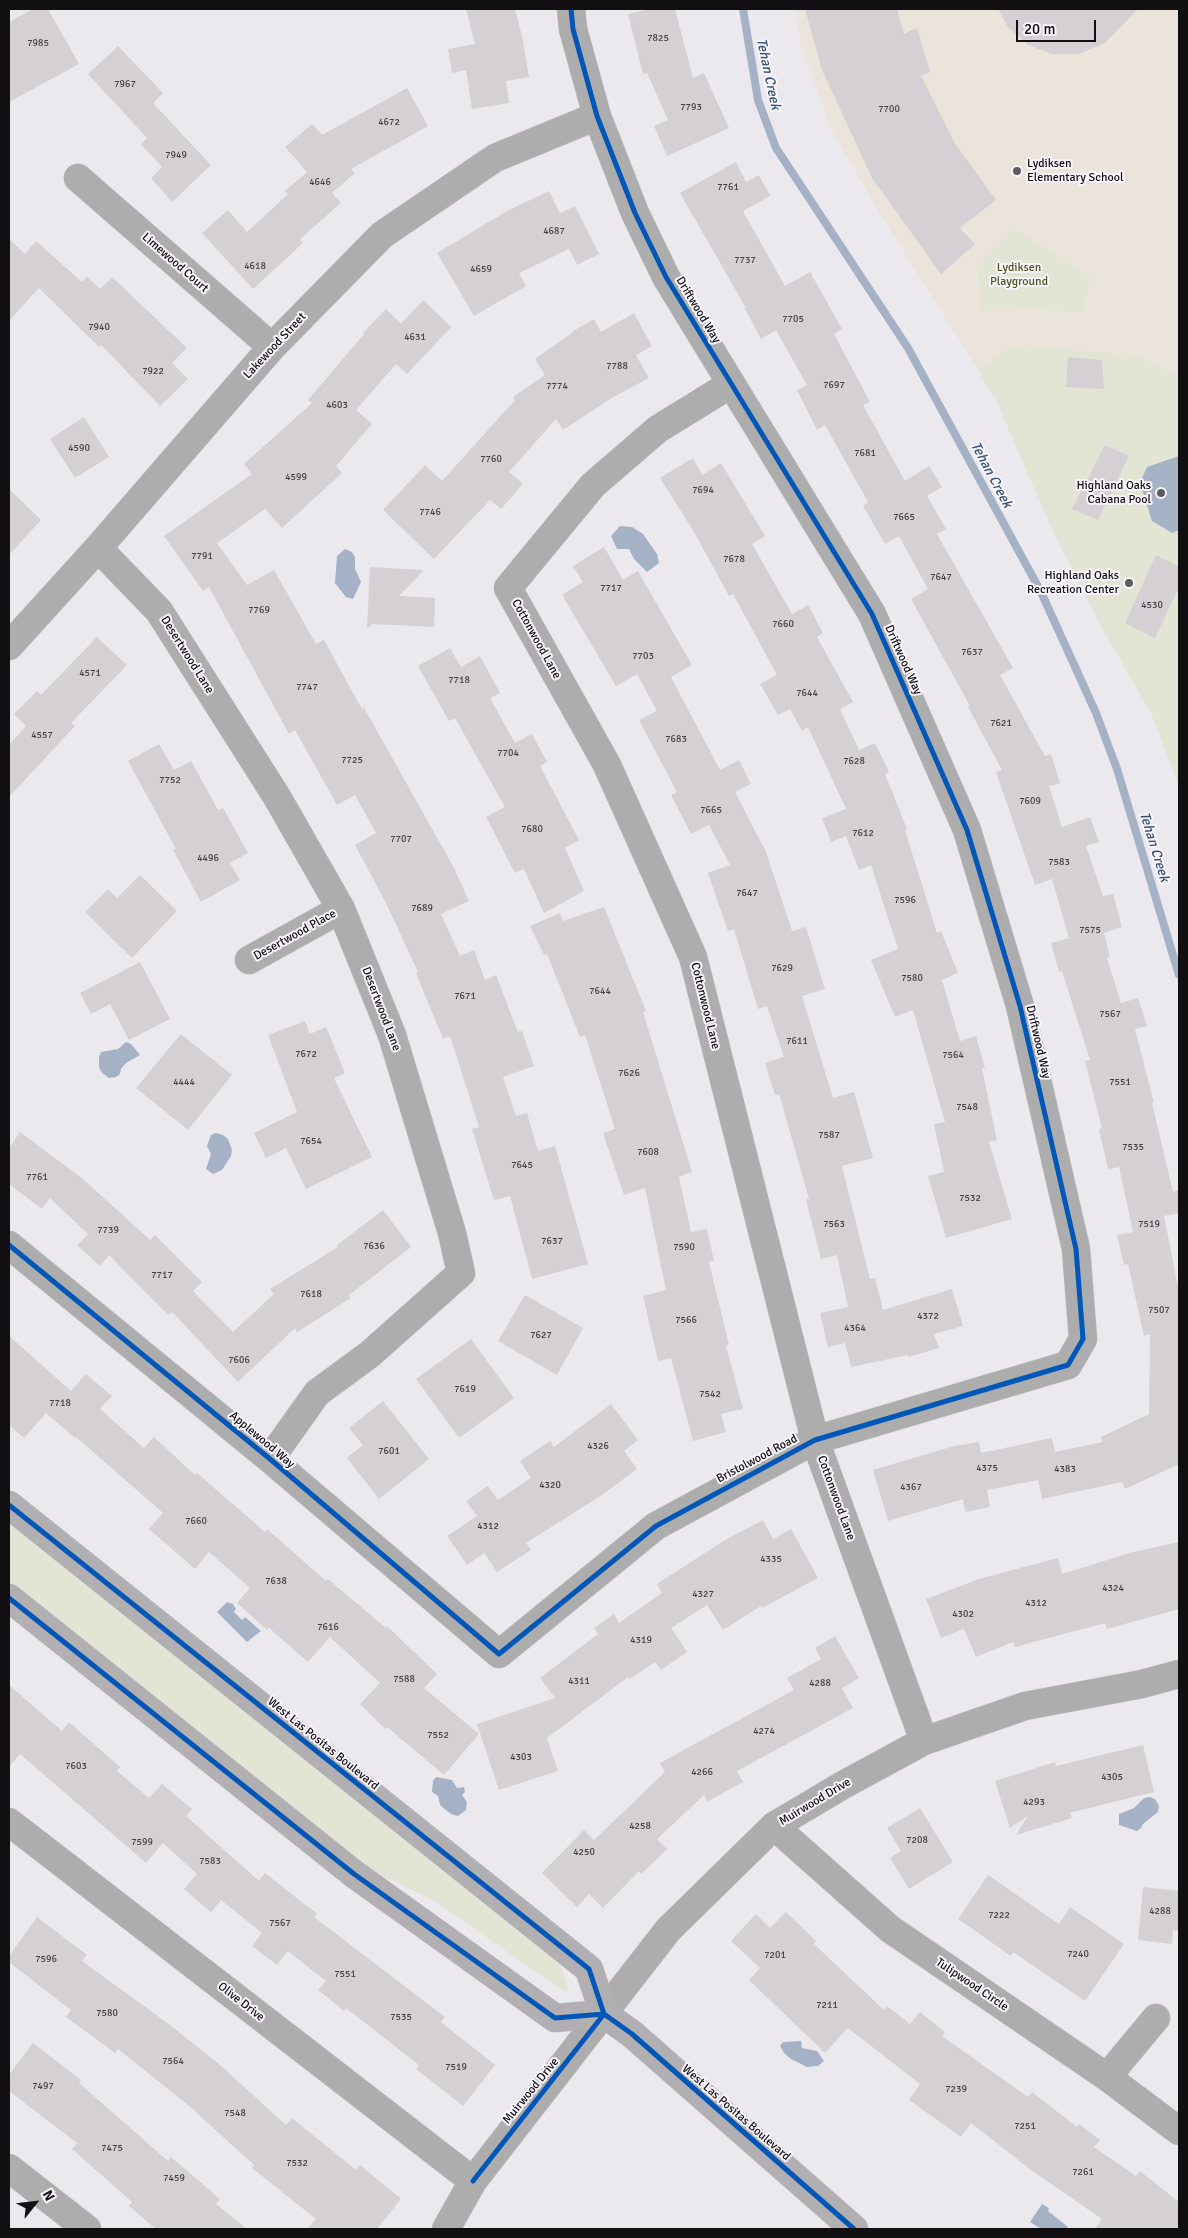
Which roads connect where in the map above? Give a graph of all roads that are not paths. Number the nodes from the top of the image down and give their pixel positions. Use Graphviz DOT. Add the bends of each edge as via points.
graph roads {
  1 [pos="571,9"];
  2 [pos="597,116"];
  3 [pos="78,178"];
  4 [pos="272,347"];
  5 [pos="731,384"];
  6 [pos="98,548"];
  7 [pos="9,646"];
  8 [pos="341,909"];
  9 [pos="249,960"];
  10 [pos="9,1245"];
  11 [pos="1068,1365"];
  12 [pos="814,1440"];
  13 [pos="270,1459"];
  14 [pos="9,1505"];
  15 [pos="9,1598"];
  16 [pos="499,1654"];
  17 [pos="1179,1674"];
  18 [pos="924,1741"];
  19 [pos="9,1822"];
  20 [pos="774,1826"];
  21 [pos="604,2014"];
  22 [pos="1156,2018"];
  23 [pos="1107,2077"];
  24 [pos="1179,2131"];
  25 [pos="9,2168"];
  26 [pos="473,2181"];
  27 [pos="87,2229"];
  28 [pos="446,2229"];
  29 [pos="854,2229"];
  1 -- 2 [label="street, Driftwood Way"];
  2 -- 4 [label="street, Lakewood Street" via="495,158 382,235"];
  2 -- 5 [label="street, Driftwood Way" via="635,213 666,277"];
  3 -- 4 [label="street, Limewood Court"];
  4 -- 6 [label="street, Lakewood Street"];
  5 -- 11 [label="street, Driftwood Way" via="872,614 967,830 1020,1006 1076,1249 1084,1339"];
  5 -- 12 [label="street, Cottonwood Lane" via="658,429 593,485 508,588 608,765 693,957"];
  6 -- 7 [label="street, Lakewood Street"];
  6 -- 8 [label="street, Desertwood Lane" via="159,611 277,798"];
  8 -- 9 [label="street, Desertwood Place"];
  8 -- 13 [label="street, Desertwood Lane" via="392,1035 461,1273 370,1354 317,1393"];
  10 -- 13 [label="street, Applewood Way"];
  11 -- 12 [label="street, Bristolwood Road"];
  12 -- 16 [label="street, Bristolwood Road" via="656,1526"];
  12 -- 18 [label="street, Cottonwood Lane"];
  13 -- 16 [label="street, Applewood Way"];
  14 -- 21 [label="main road, West Las Positas Boulevard" via="589,1969"];
  15 -- 21 [label="main road" via="354,1874 555,2018"];
  17 -- 18 [label="street, Muirwood Drive" via="1025,1706"];
  18 -- 20 [label="street, Muirwood Drive"];
  19 -- 26 [label="street, Olive Drive"];
  20 -- 21 [label="street, Muirwood Drive" via="668,1930"];
  20 -- 23 [label="street, Tulipwood Circle" via="890,1929"];
  21 -- 26 [label="street, Muirwood Drive"];
  21 -- 29 [label="main road, West Las Positas Boulevard" via="632,2034"];
  22 -- 23 [label="street"];
  23 -- 24 [label="street, Tulipwood Circle"];
  25 -- 27 [label="street"];
  26 -- 28 [label="street, Muirwood Drive"];
}
